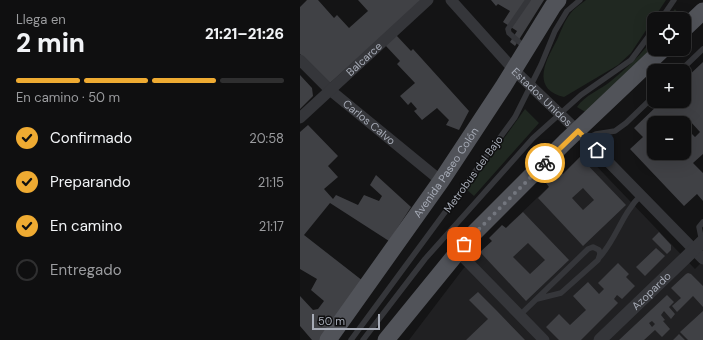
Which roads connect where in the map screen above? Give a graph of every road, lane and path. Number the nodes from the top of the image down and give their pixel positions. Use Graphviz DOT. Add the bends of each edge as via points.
graph roads {
  1 [pos="428,0"];
  2 [pos="451,0"];
  3 [pos="528,0"];
  4 [pos="558,0"];
  5 [pos="580,0"];
  6 [pos="674,0"];
  7 [pos="703,10"];
  8 [pos="666,12"];
  9 [pos="691,22"];
  10 [pos="647,39"];
  11 [pos="526,48"];
  12 [pos="703,49"];
  13 [pos="656,56"];
  14 [pos="300,60"];
  15 [pos="687,64"];
  16 [pos="514,70"];
  17 [pos="530,86"];
  18 [pos="330,90"];
  19 [pos="647,103"];
  20 [pos="560,114"];
  21 [pos="300,118"];
  22 [pos="582,135"];
  23 [pos="441,181"];
  24 [pos="641,195"];
  25 [pos="703,222"];
  26 [pos="701,248"];
  27 [pos="458,252"];
  28 [pos="599,259"];
  29 [pos="537,299"];
  30 [pos="520,315"];
  31 [pos="328,340"];
  32 [pos="351,340"];
  33 [pos="363,340"];
  34 [pos="386,340"];
  35 [pos="544,340"];
  36 [pos="600,340"];
  1 -- 18 [label="street, Balcarce"];
  2 -- 16 [label="street, Estados Unidos"];
  3 -- 11 [label="lane" via="508,29 509,33"];
  4 -- 11 [label="main road, Avenida Paseo Colón"];
  5 -- 17 [label="lane, Metrobus del Bajo" via="566,11"];
  6 -- 8 [label="lane"];
  7 -- 9 [label="main road"];
  10 -- 20 [label="lane, Metrobus del Bajo" via="631,60 581,95"];
  11 -- 16 [label="main road, Avenida Paseo Colón"];
  12 -- 15 [label="lane"];
  13 -- 22 [label="main road"];
  14 -- 18 [label="street, Carlos Calvo"];
  16 -- 17 [label="street, Estados Unidos"];
  16 -- 23 [label="main road, Avenida Paseo Colón"];
  17 -- 20 [label="street, Estados Unidos"];
  17 -- 32 [label="lane, Metrobus del Bajo" via="515,117"];
  18 -- 21 [label="street, Balcarce"];
  18 -- 23 [label="street, Carlos Calvo"];
  19 -- 22 [label="lane" via="615,131"];
  20 -- 22 [label="street, Estados Unidos"];
  20 -- 33 [label="lane, Metrobus del Bajo" via="533,138 425,259"];
  22 -- 24 [label="street, Estados Unidos"];
  22 -- 27 [label="main road" via="470,237"];
  23 -- 31 [label="main road, Avenida Paseo Colón"];
  24 -- 26 [label="street, Estados Unidos"];
  24 -- 28 [label="lane" via="627,211"];
  25 -- 26 [label="lane" via="699,227"];
  26 -- 36 [label="street, Azopardo"];
  27 -- 30 [label="street"];
  27 -- 34 [label="main road"];
  28 -- 29 [label="lane" via="561,292"];
  28 -- 29 [label="lane" via="598,249 590,248"];
  29 -- 30 [label="lane"];
  30 -- 35 [label="street"];
}
